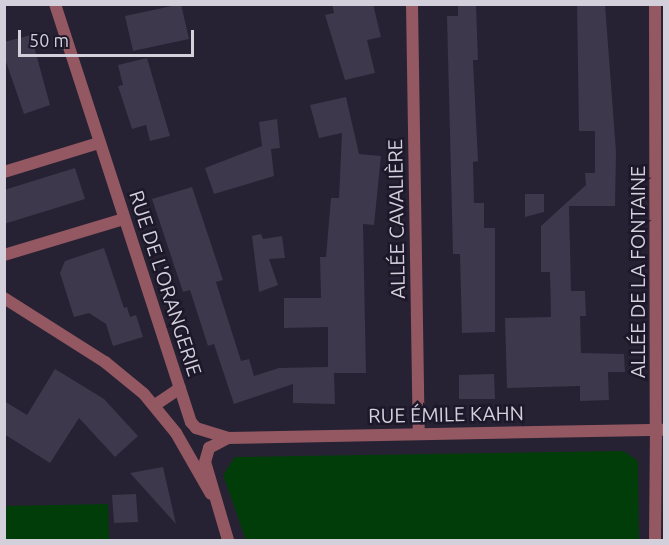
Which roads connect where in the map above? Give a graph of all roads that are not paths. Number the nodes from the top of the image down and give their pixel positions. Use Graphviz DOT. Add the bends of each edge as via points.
graph roads {
  1 [pos="55,4"];
  2 [pos="412,4"];
  3 [pos="655,4"];
  4 [pos="660,139"];
  5 [pos="99,143"];
  6 [pos="4,172"];
  7 [pos="124,219"];
  8 [pos="4,255"];
  9 [pos="4,298"];
  10 [pos="180,388"];
  11 [pos="155,405"];
  12 [pos="660,430"];
  13 [pos="419,434"];
  14 [pos="228,438"];
  15 [pos="211,494"];
  16 [pos="228,540"];
  17 [pos="655,540"];
  1 -- 5 [label="street, RUE DE L'ORANGERIE"];
  2 -- 13 [label="street, ALLÉE CAVALIÈRE"];
  3 -- 4 [label="street, ALLÉE DE LA FONTAINE"];
  4 -- 12 [label="street, ALLÉE DE LA FONTAINE"];
  5 -- 6 [label="street"];
  5 -- 7 [label="street, RUE DE L'ORANGERIE"];
  7 -- 8 [label="street"];
  7 -- 10 [label="street, RUE DE L'ORANGERIE"];
  9 -- 11 [label="street" via="105,362"];
  10 -- 11 [label="street"];
  10 -- 14 [label="street, RUE DE L'ORANGERIE" via="196,428"];
  11 -- 15 [label="street"];
  12 -- 13 [label="street, RUE ÉMILE KAHN"];
  12 -- 17 [label="street, ALLÉE DE LA FONTAINE"];
  13 -- 14 [label="street, RUE ÉMILE KAHN"];
  14 -- 15 [label="street" via="206,454"];
  15 -- 16 [label="street"];
}
